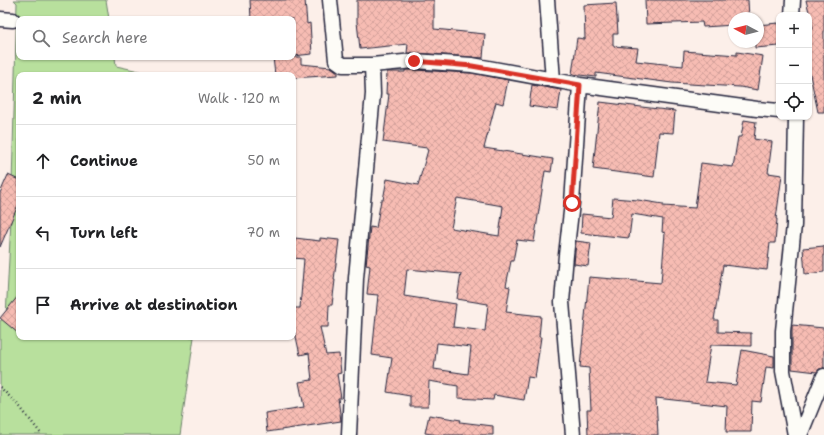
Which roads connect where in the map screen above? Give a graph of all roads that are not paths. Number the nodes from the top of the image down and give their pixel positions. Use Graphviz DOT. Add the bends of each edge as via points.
graph roads {
  1 [pos="330,0"];
  2 [pos="547,0"];
  3 [pos="793,0"];
  4 [pos="792,12"];
  5 [pos="372,64"];
  6 [pos="553,80"];
  7 [pos="580,85"];
  8 [pos="776,111"];
  9 [pos="796,120"];
  10 [pos="824,376"];
  11 [pos="349,435"];
  12 [pos="573,435"];
  13 [pos="795,435"];
  14 [pos="800,435"];
  1 -- 5 [label="street" via="336,60 343,65"];
  2 -- 6 [label="street"];
  3 -- 4 [label="street"];
  5 -- 6 [label="street" via="414,61 472,66"];
  5 -- 11 [label="street" via="373,94 356,278"];
  6 -- 7 [label="street"];
  7 -- 8 [label="street"];
  7 -- 12 [label="street" via="562,302"];
  9 -- 13 [label="street" via="794,225 783,331 783,371"];
  10 -- 14 [label="street"];
}
